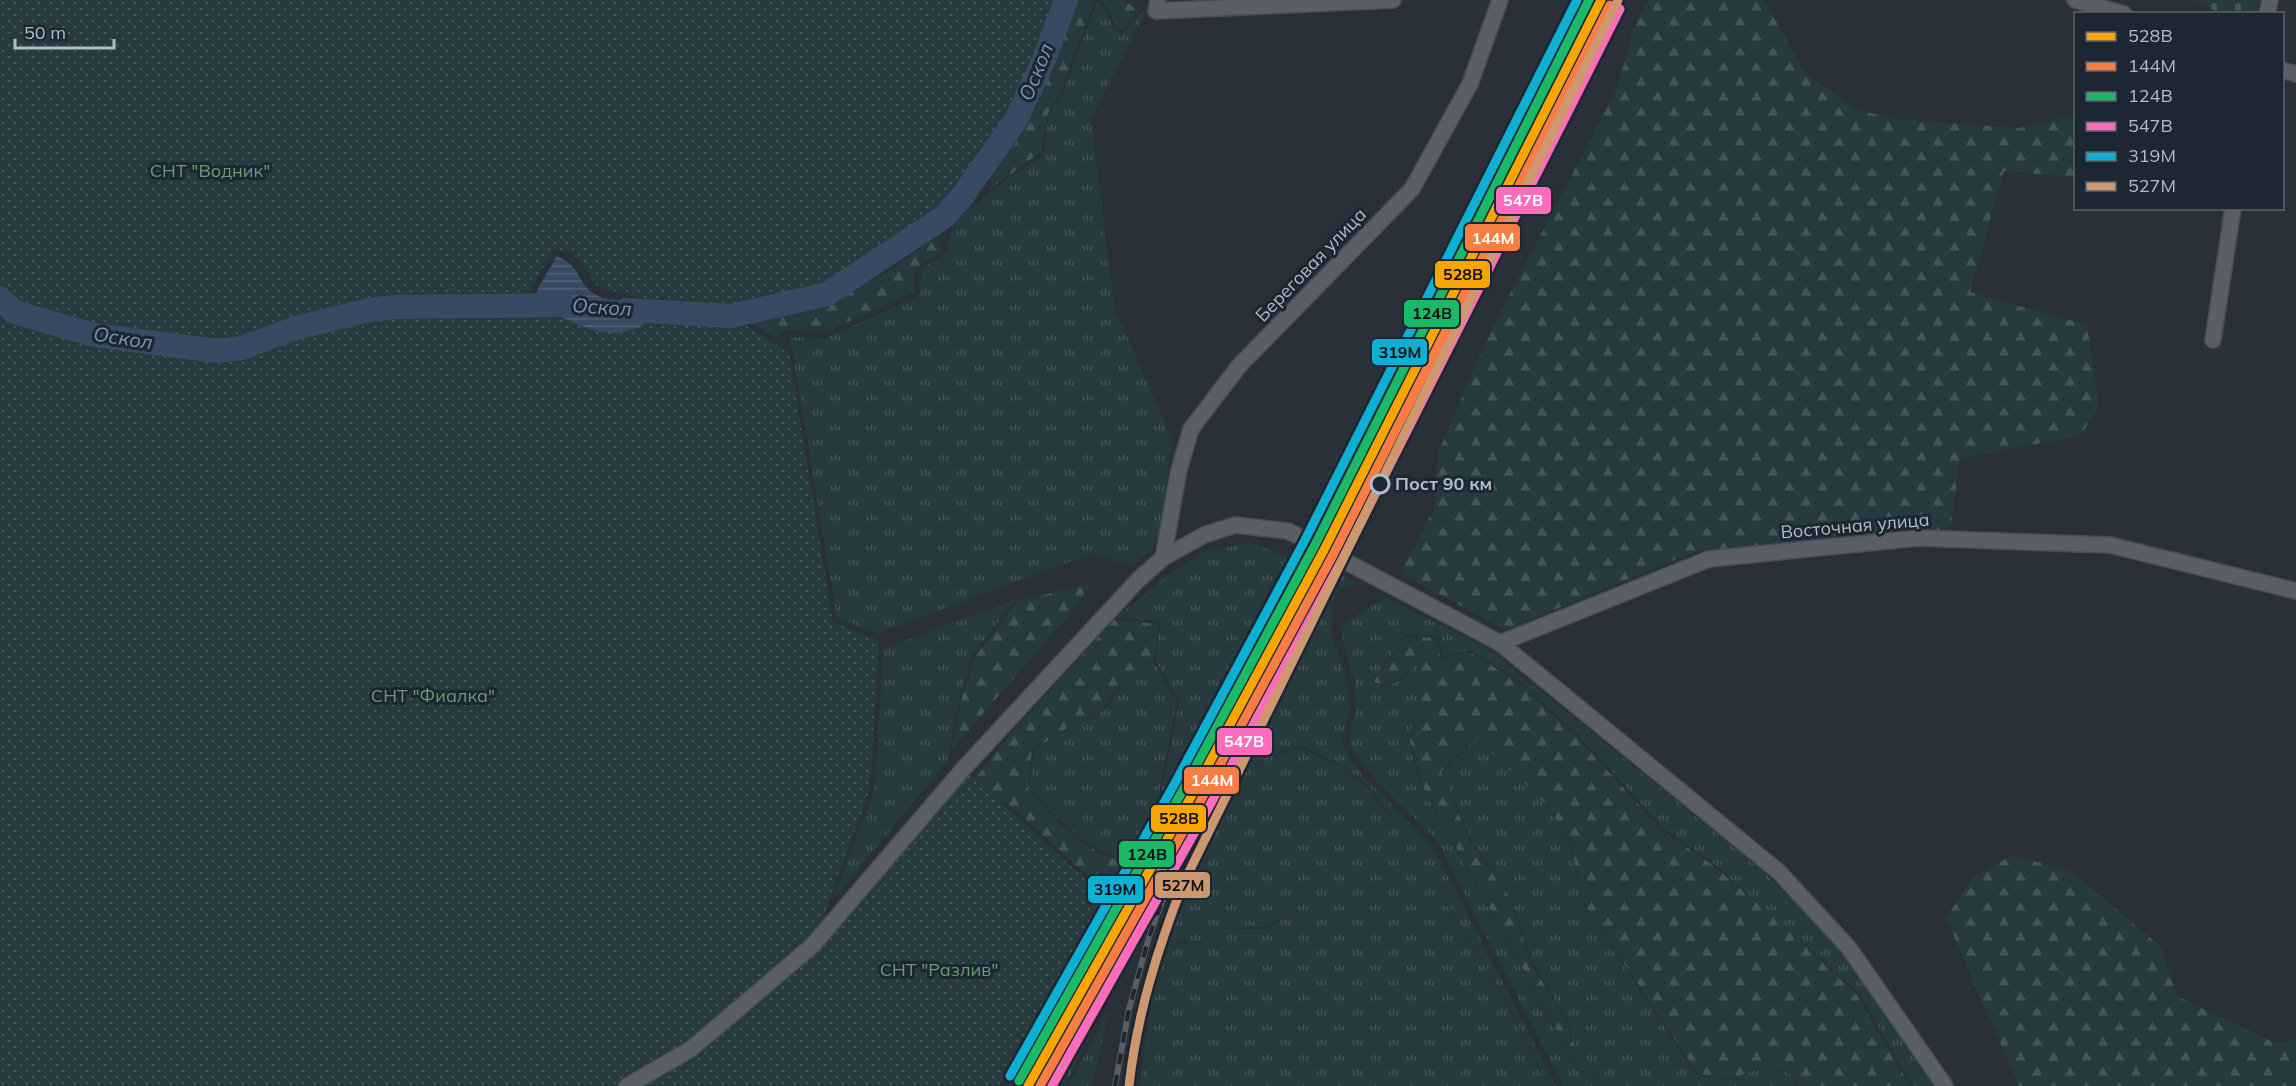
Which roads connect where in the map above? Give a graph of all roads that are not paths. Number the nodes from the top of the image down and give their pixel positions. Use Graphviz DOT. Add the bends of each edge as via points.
graph roads {
  1 [pos="1158,0"];
  2 [pos="1393,0"];
  3 [pos="1500,0"];
  4 [pos="2075,0"];
  5 [pos="2117,12"];
  6 [pos="2233,210"];
  7 [pos="2213,340"];
  8 [pos="1163,558"];
  9 [pos="2296,591"];
  10 [pos="1500,643"];
  11 [pos="627,1086"];
  12 [pos="1945,1086"];
  1 -- 2 [label="street" via="1156,11"];
  3 -- 8 [label="street, Береговая улица" via="1470,84 1413,189 1239,366 1191,429 1179,470"];
  4 -- 5 [label="street"];
  6 -- 7 [label="street"];
  8 -- 10 [label="street" via="1204,535 1235,525 1288,531"];
  8 -- 11 [label="street" via="964,768 813,945 691,1048"];
  9 -- 10 [label="street, Восточная улица" via="2110,545 1918,538 1709,560"];
  10 -- 12 [label="street" via="1779,872 1849,948"];
}
